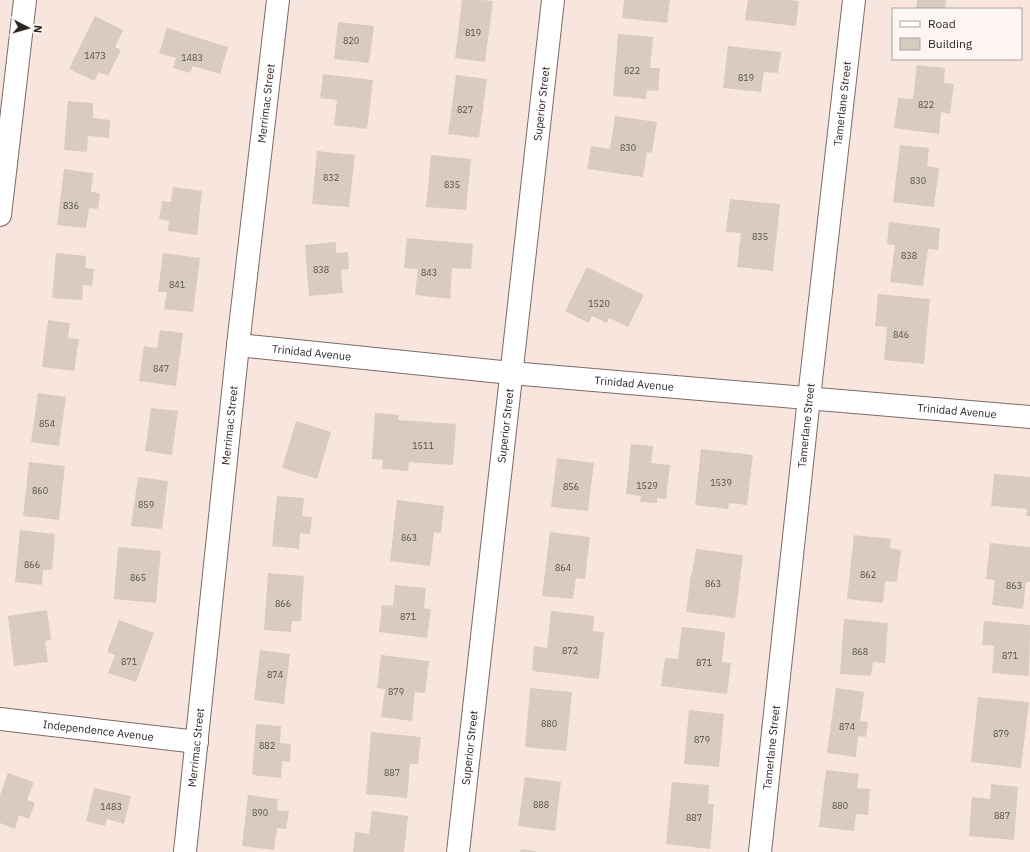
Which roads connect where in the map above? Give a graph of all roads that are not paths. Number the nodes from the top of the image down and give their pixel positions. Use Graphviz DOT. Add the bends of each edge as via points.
graph roads {
  1 [pos="25,0"];
  2 [pos="278,0"];
  3 [pos="553,0"];
  4 [pos="854,0"];
  5 [pos="0,215"];
  6 [pos="238,345"];
  7 [pos="511,373"];
  8 [pos="809,398"];
  9 [pos="1030,417"];
  10 [pos="0,720"];
  11 [pos="197,742"];
  12 [pos="185,852"];
  13 [pos="458,852"];
  14 [pos="760,852"];
  1 -- 5 [label="street"];
  2 -- 6 [label="street, Merrimac Street"];
  3 -- 7 [label="street, Superior Street"];
  4 -- 8 [label="street, Tamerlane Street"];
  6 -- 7 [label="street, Trinidad Avenue"];
  6 -- 11 [label="street, Merrimac Street"];
  7 -- 8 [label="street, Trinidad Avenue"];
  7 -- 13 [label="street, Superior Street"];
  8 -- 9 [label="street, Trinidad Avenue"];
  8 -- 14 [label="street, Tamerlane Street"];
  10 -- 11 [label="street, Independence Avenue"];
  11 -- 12 [label="street, Merrimac Street"];
}
